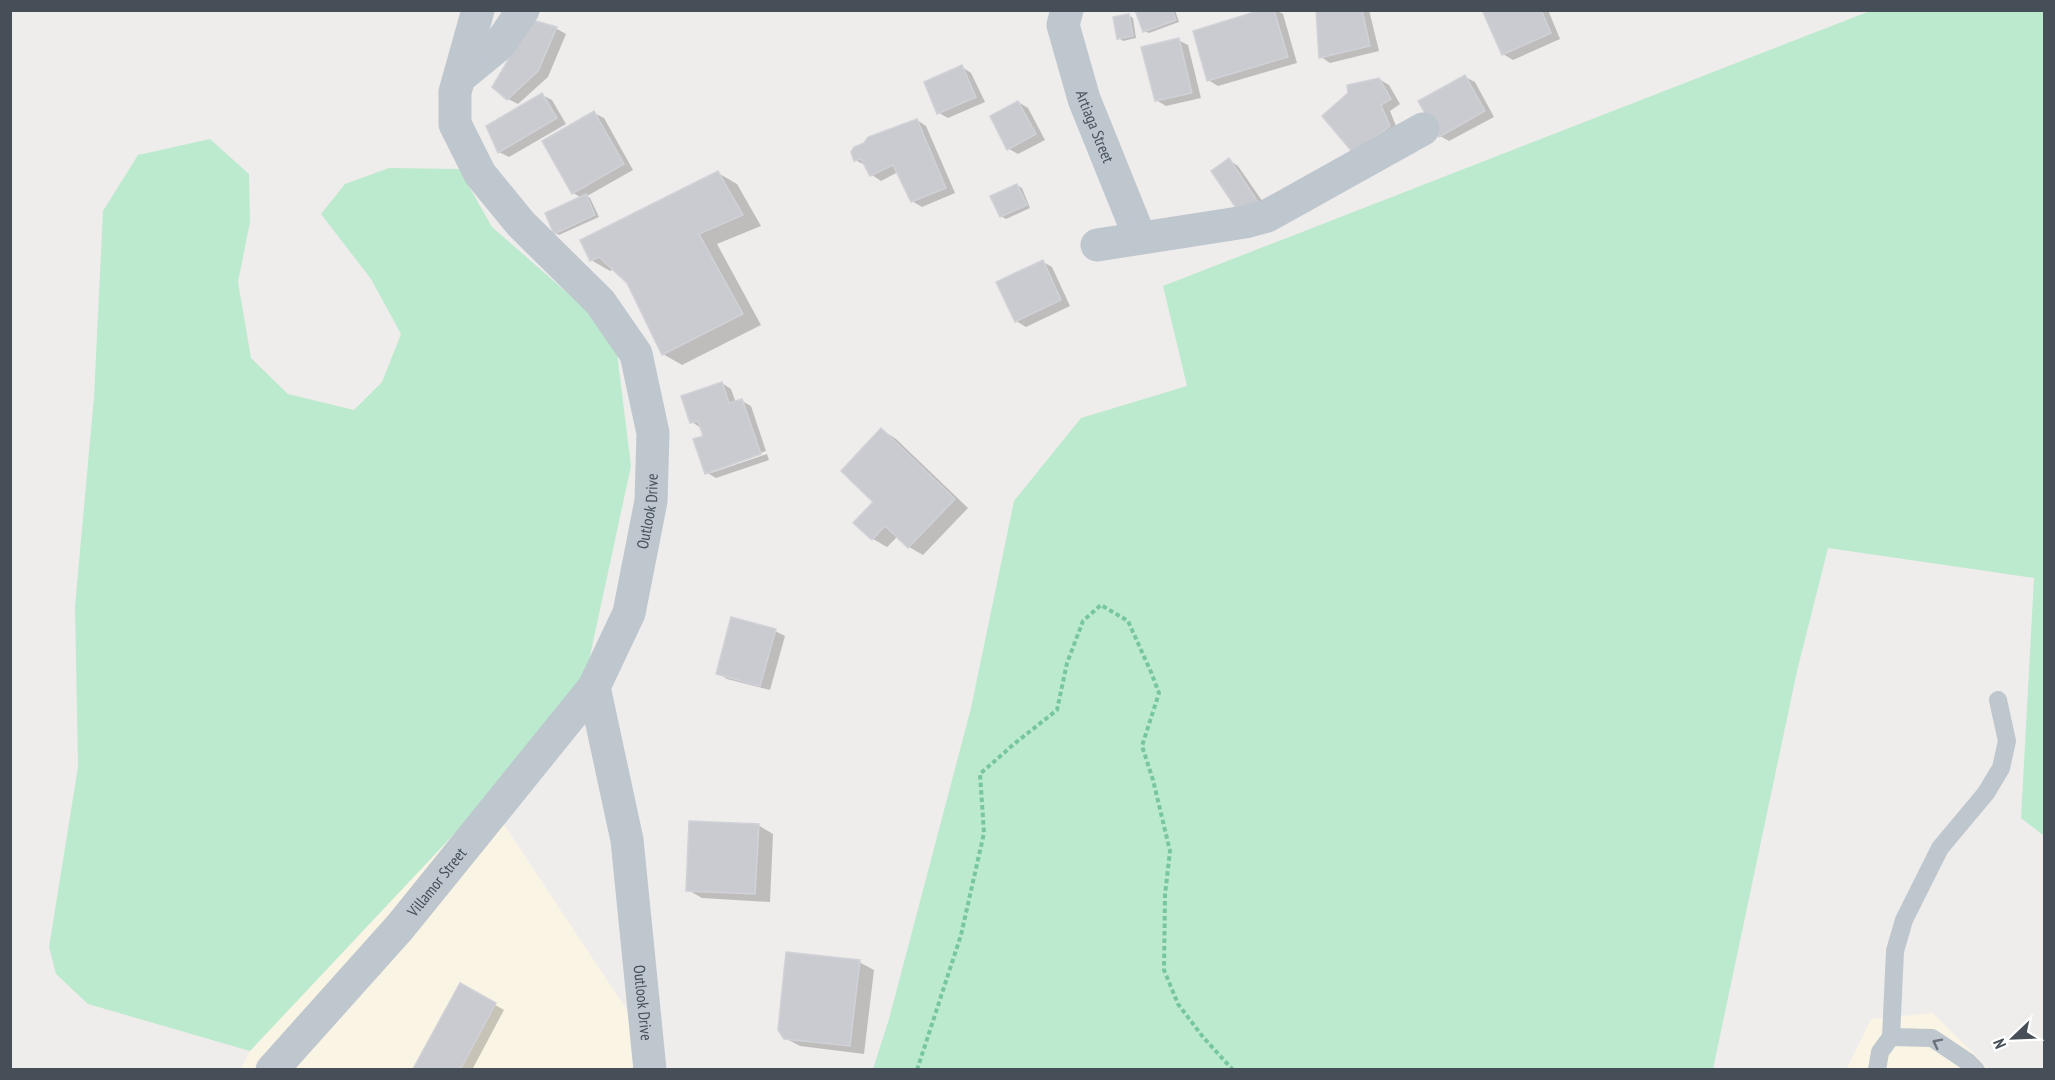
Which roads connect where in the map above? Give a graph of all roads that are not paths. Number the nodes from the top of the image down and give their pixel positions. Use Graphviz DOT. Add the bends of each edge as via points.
graph roads {
  1 [pos="478,10"];
  2 [pos="523,10"];
  3 [pos="1067,10"];
  4 [pos="460,77"];
  5 [pos="1423,129"];
  6 [pos="1140,238"];
  7 [pos="1097,245"];
  8 [pos="594,687"];
  9 [pos="1998,700"];
  10 [pos="1891,1037"];
  11 [pos="272,1070"];
  12 [pos="650,1070"];
  13 [pos="1877,1070"];
  14 [pos="1976,1070"];
  1 -- 4 [label="street, Outlook Drive"];
  2 -- 4 [label="street" via="499,45"];
  3 -- 6 [label="street, Artiaga Street" via="1063,25 1084,99"];
  4 -- 8 [label="street, Outlook Drive" via="455,92 455,124 480,174 521,224 600,302 636,354 653,433 651,501 629,613"];
  5 -- 6 [label="street" via="1267,216"];
  6 -- 7 [label="street"];
  8 -- 11 [label="street, Villamor Street" via="400,927"];
  8 -- 12 [label="street, Outlook Drive" via="627,840"];
  9 -- 10 [label="lane" via="2007,741 2001,768 1986,793 1940,848 1904,920 1895,951"];
  10 -- 13 [label="lane" via="1880,1052"];
  14 -- 10 [label="lane, one-way" via="1932,1038"];
}
